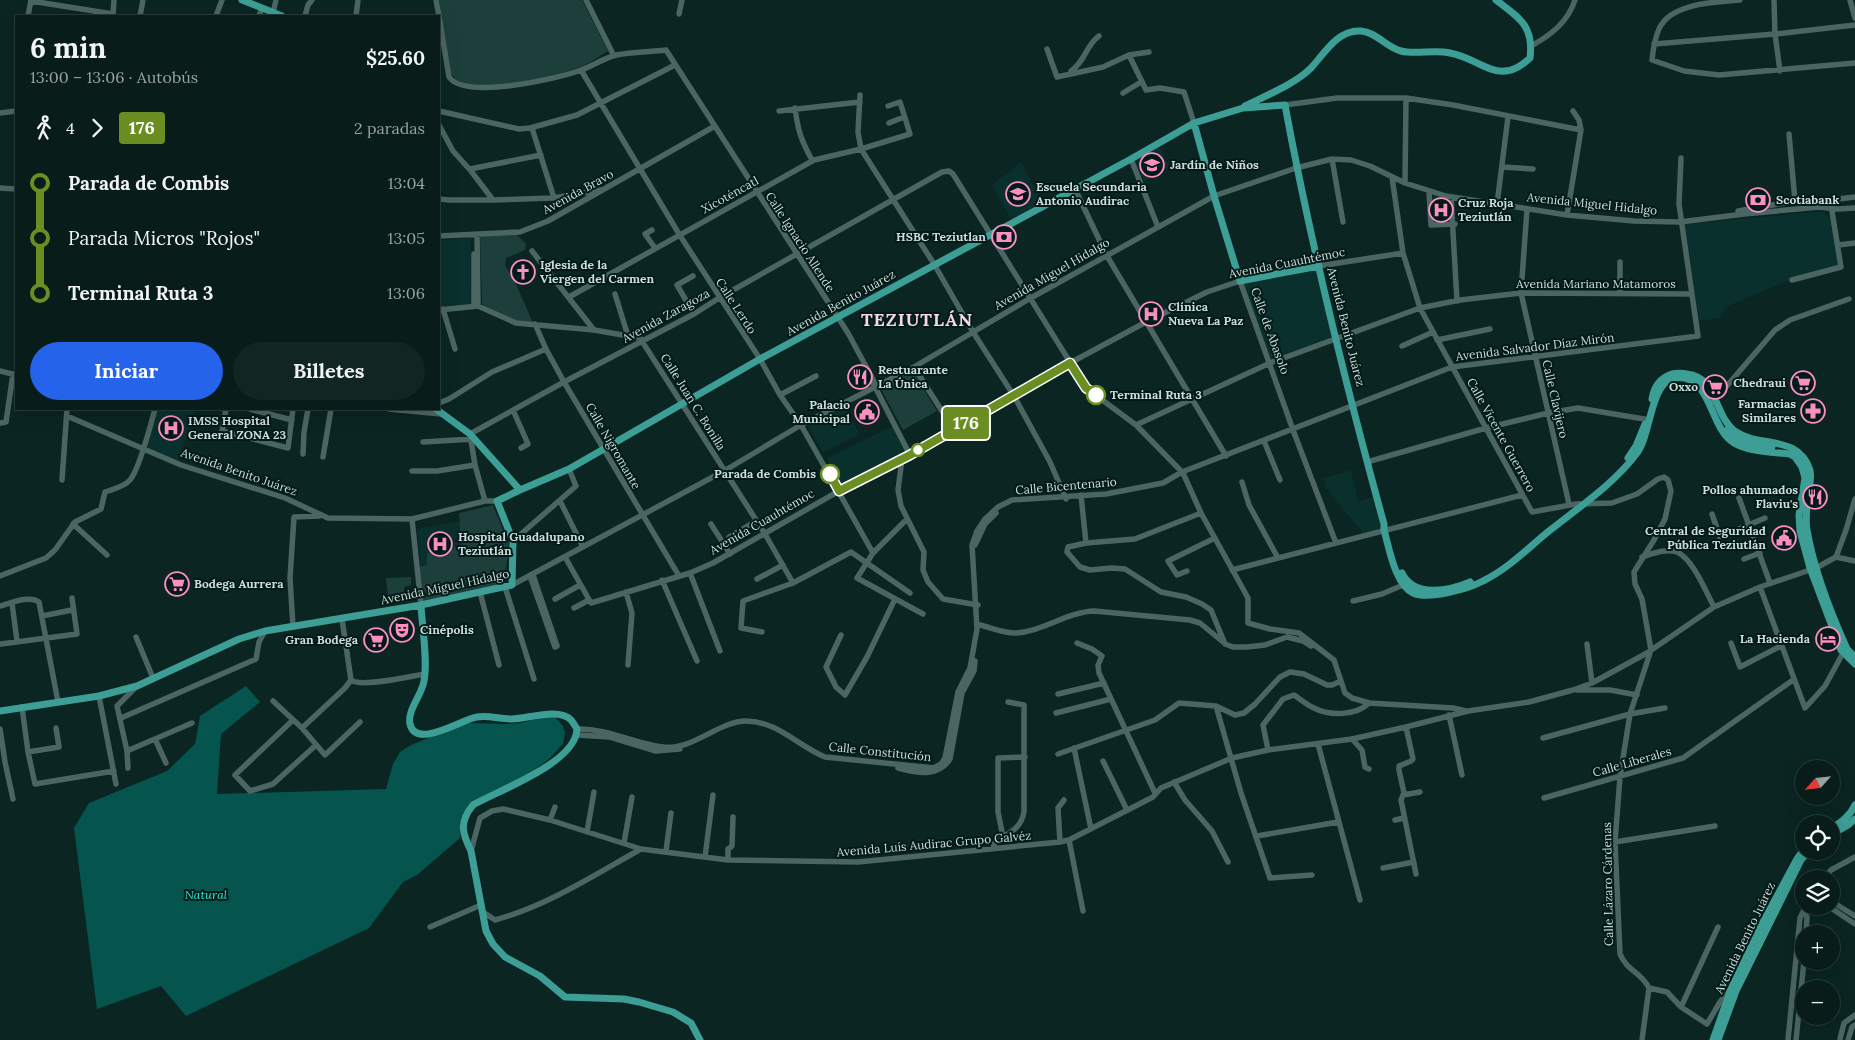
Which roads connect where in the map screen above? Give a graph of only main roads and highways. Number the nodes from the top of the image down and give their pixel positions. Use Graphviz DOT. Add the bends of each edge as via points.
graph roads {
  1 [pos="242,0"];
  2 [pos="1496,0"];
  3 [pos="280,15"];
  4 [pos="1243,108"];
  5 [pos="1194,123"];
  6 [pos="1319,266"];
  7 [pos="1240,282"];
  8 [pos="437,410"];
  9 [pos="1648,420"];
  10 [pos="1721,422"];
  11 [pos="520,490"];
  12 [pos="1576,504"];
  13 [pos="1813,569"];
  14 [pos="1400,576"];
  15 [pos="509,586"];
  16 [pos="421,605"];
  17 [pos="1855,658"];
  18 [pos="1855,664"];
  19 [pos="0,711"];
  20 [pos="1855,805"];
  21 [pos="1855,819"];
  22 [pos="1840,823"];
  23 [pos="1840,830"];
  24 [pos="1795,860"];
  25 [pos="1801,860"];
  26 [pos="700,1040"];
  27 [pos="1713,1040"];
  28 [pos="1718,1040"];
  1 -- 3 [label="main road"];
  2 -- 4 [label="main road" via="1522,20 1530,32 1530,58 1514,70 1494,70 1451,53 1402,52 1362,30 1352,31 1334,41 1309,70"];
  4 -- 5 [label="main road, Avenida Benito Juárez"];
  4 -- 6 [label="main road, Avenida Benito Juárez" via="1285,105"];
  5 -- 7 [label="main road, Calle de Abasolo"];
  5 -- 11 [label="main road, Avenida Benito Juárez" via="760,359 569,469"];
  6 -- 7 [label="main road, Avenida Cuauhtémoc"];
  6 -- 14 [label="main road, Avenida Benito Juárez" via="1367,462"];
  8 -- 11 [label="main road" via="472,438"];
  9 -- 10 [label="main road" via="1656,396 1674,378 1690,380 1702,388"];
  9 -- 10 [label="main road" via="1654,389 1664,377 1678,373 1693,374 1704,381 1716,399"];
  9 -- 12 [label="main road" via="1646,436 1638,453"];
  10 -- 13 [label="main road" via="1734,443 1790,454 1802,467 1805,478 1800,498 1800,531"];
  10 -- 13 [label="main road" via="1736,432 1788,446 1804,459 1810,470 1811,482 1807,528"];
  10 -- 17 [label="main road" via="1731,434 1746,442 1795,452 1805,464 1809,476 1803,530 1818,584 1845,650"];
  11 -- 15 [label="main road, Avenida Benito Juárez" via="497,501 513,544"];
  12 -- 14 [label="main road" via="1497,569 1476,580 1428,590 1416,588"];
  12 -- 14 [label="main road, Avenida Benito Juárez" via="1498,573 1464,589 1414,593 1403,585"];
  13 -- 17 [label="main road" via="1847,649"];
  13 -- 18 [label="main road" via="1843,652"];
  15 -- 16 [label="main road, Avenida Miguel Hidalgo"];
  16 -- 19 [label="main road, Avenida Miguel Hidalgo" via="265,631 238,639 137,686 99,696"];
  16 -- 26 [label="main road" via="425,674 409,722 418,734 428,735 479,716 512,719 547,714 570,718 577,732 566,753 545,769 473,805 466,814 463,827 486,931 493,944 505,957 540,976 565,997 639,1002 682,1017 691,1023"];
  20 -- 22 [label="main road"];
  21 -- 23 [label="main road"];
  24 -- 27 [label="main road, Avenida Benito Juárez" via="1731,989"];
  25 -- 28 [label="main road, Avenida Benito Juárez" via="1740,982"];
}
